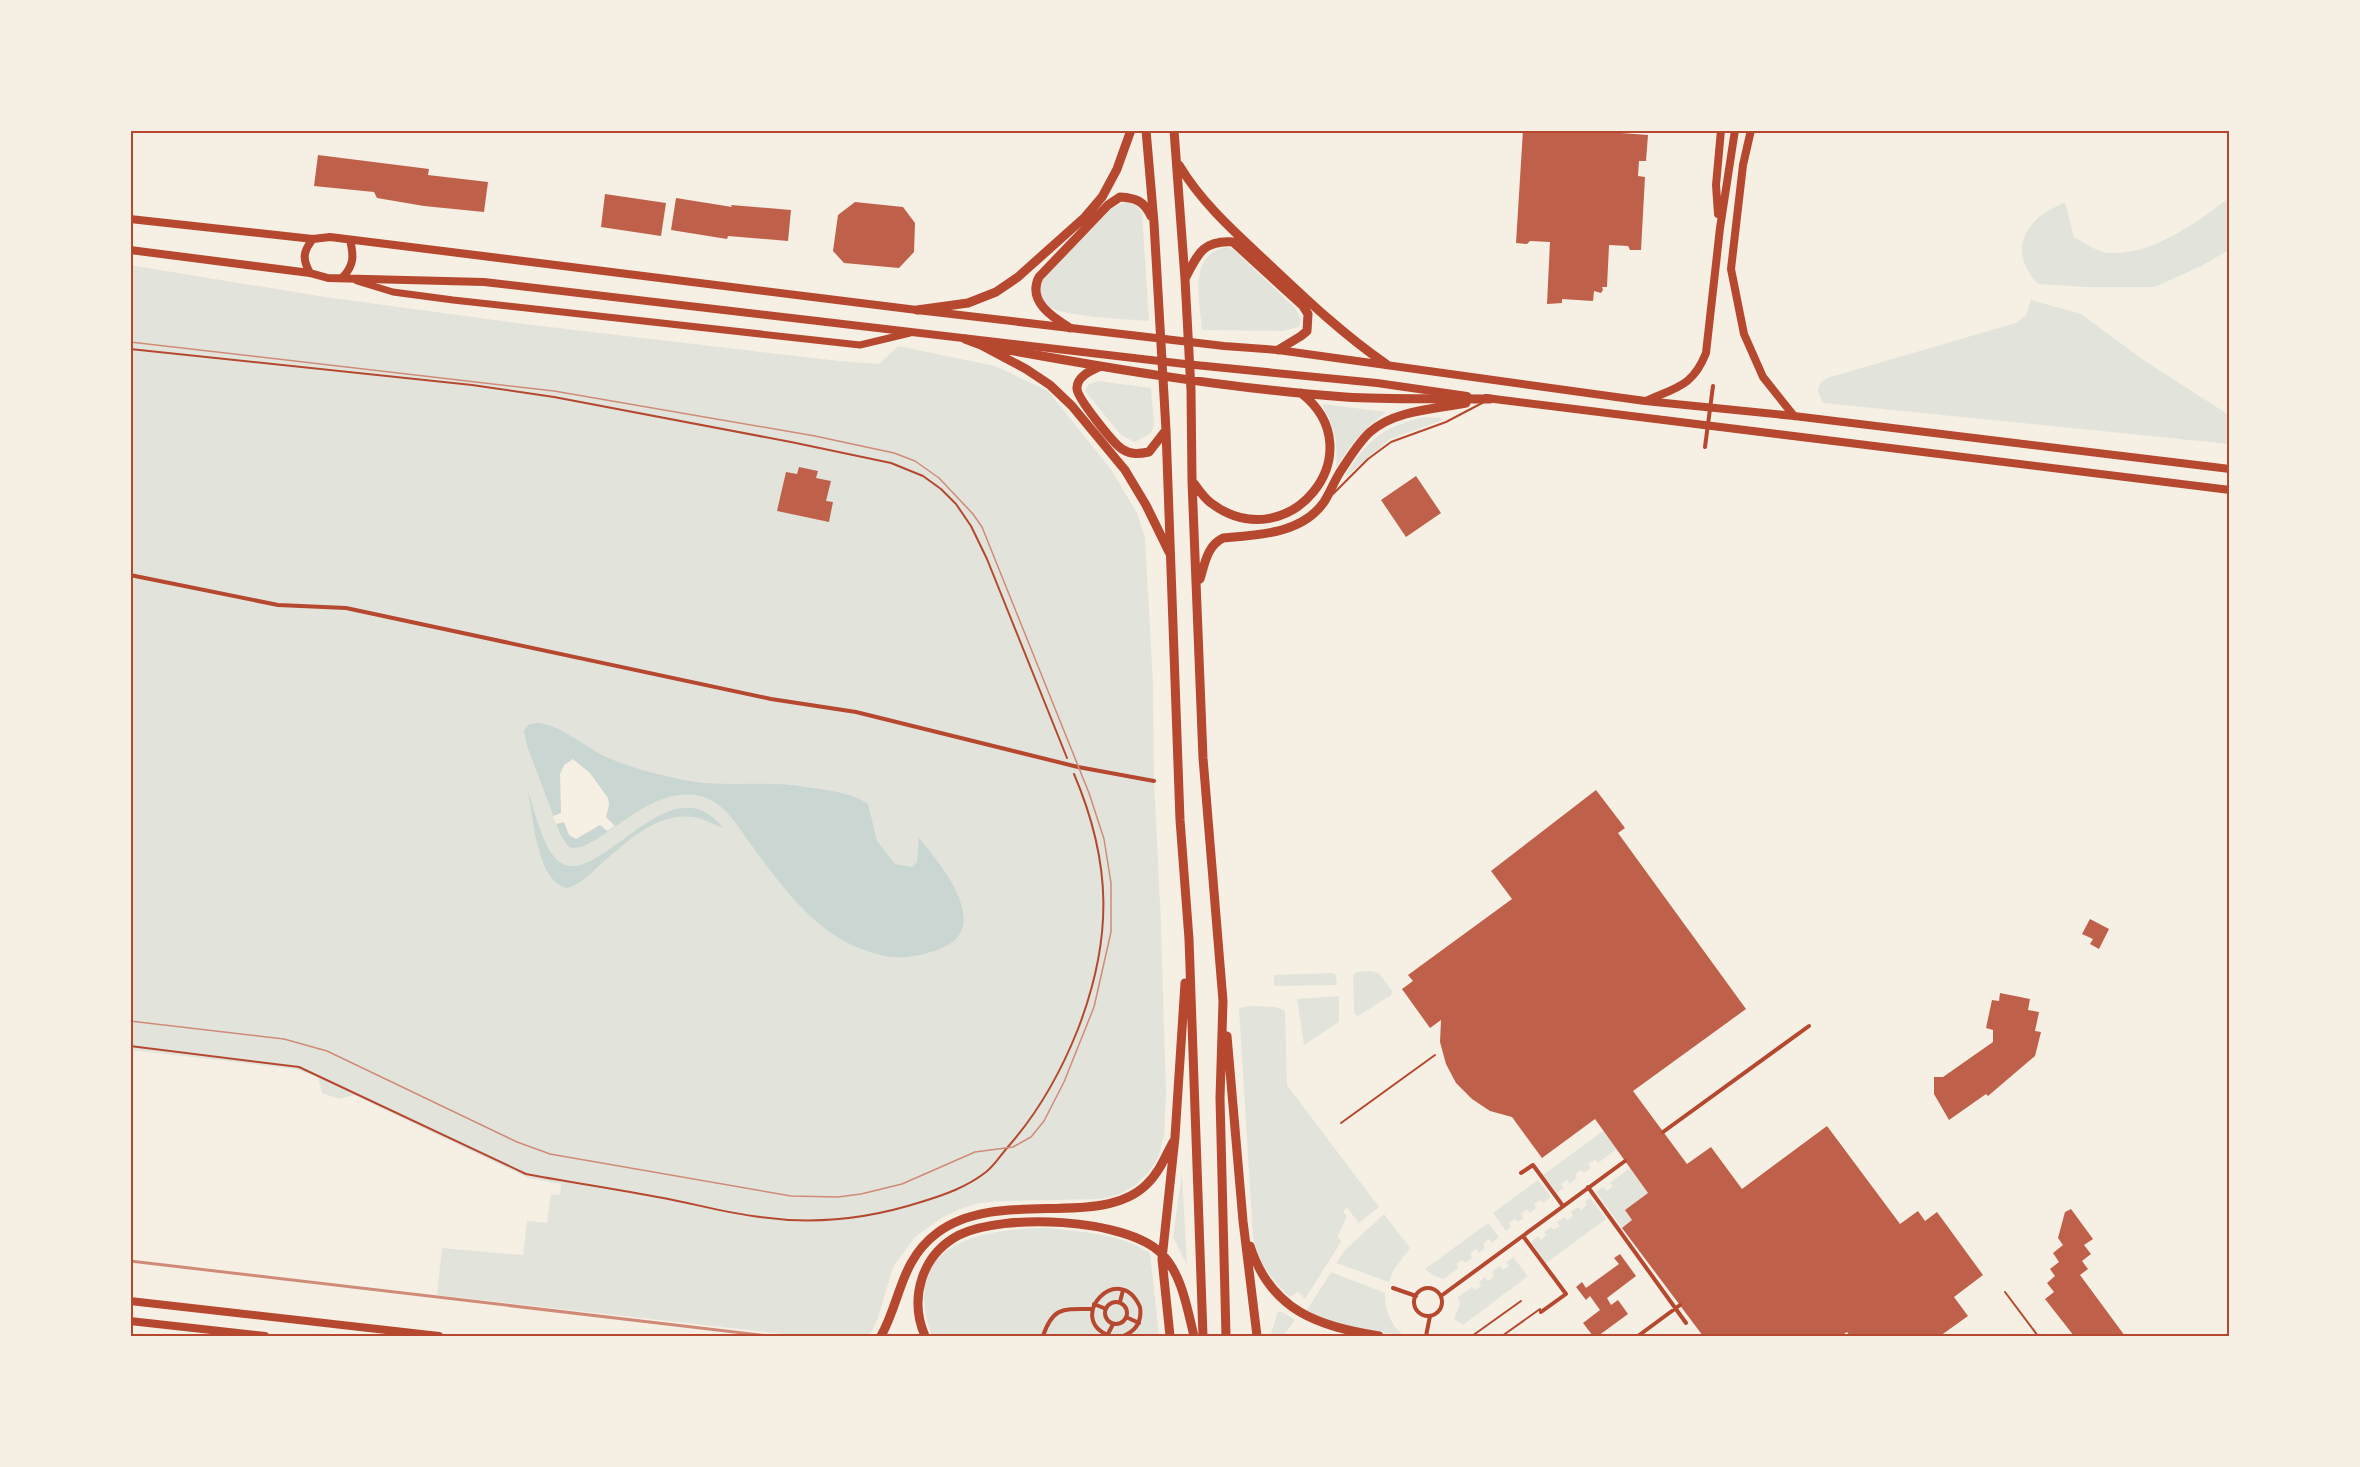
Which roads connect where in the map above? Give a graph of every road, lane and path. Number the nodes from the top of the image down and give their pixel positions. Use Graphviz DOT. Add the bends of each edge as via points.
graph roads {
  1 [pos="1131,130"];
  2 [pos="1146,130"];
  3 [pos="1174,130"];
  4 [pos="1721,130"];
  5 [pos="1735,130"];
  6 [pos="1751,130"];
  7 [pos="1177,162"];
  8 [pos="130,219"];
  9 [pos="1155,223"];
  10 [pos="1720,228"];
  11 [pos="313,239"];
  12 [pos="350,240"];
  13 [pos="130,250"];
  14 [pos="310,273"];
  15 [pos="343,277"];
  16 [pos="1185,279"];
  17 [pos="917,310"];
  18 [pos="1070,328"];
  19 [pos="912,333"];
  20 [pos="965,339"];
  21 [pos="981,345"];
  22 [pos="130,349"];
  23 [pos="1278,350"];
  24 [pos="1386,364"];
  25 [pos="1100,366"];
  26 [pos="1713,386"];
  27 [pos="1301,393"];
  28 [pos="1490,399"];
  29 [pos="1645,401"];
  30 [pos="1794,416"];
  31 [pos="1166,430"];
  32 [pos="1705,447"];
  33 [pos="2229,469"];
  34 [pos="1192,481"];
  35 [pos="2229,490"];
  36 [pos="1324,502"];
  37 [pos="1171,557"];
  38 [pos="130,574"];
  39 [pos="1197,587"];
  40 [pos="1070,765"];
  41 [pos="1154,781"];
  42 [pos="1189,939"];
  43 [pos="1223,1001"];
  44 [pos="1809,1026"];
  45 [pos="130,1046"];
  46 [pos="1435,1055"];
  47 [pos="1341,1123"];
  48 [pos="1663,1132"];
  49 [pos="1175,1137"];
  50 [pos="1625,1161"];
  51 [pos="1521,1173"];
  52 [pos="1588,1187"];
  53 [pos="1563,1206"];
  54 [pos="1243,1221"];
  55 [pos="1523,1236"];
  56 [pos="1393,1288"];
  57 [pos="1124,1290"];
  58 [pos="2005,1292"];
  59 [pos="1416,1296"];
  60 [pos="1441,1296"];
  61 [pos="130,1301"];
  62 [pos="1521,1301"];
  63 [pos="1120,1302"];
  64 [pos="1094,1304"];
  65 [pos="1678,1307"];
  66 [pos="1093,1309"];
  67 [pos="1106,1309"];
  68 [pos="1541,1312"];
  69 [pos="1430,1316"];
  70 [pos="1126,1317"];
  71 [pos="130,1321"];
  72 [pos="1138,1323"];
  73 [pos="1686,1323"];
  74 [pos="1113,1324"];
  75 [pos="265,1336"];
  76 [pos="440,1336"];
  77 [pos="881,1336"];
  78 [pos="924,1336"];
  79 [pos="1043,1336"];
  80 [pos="1108,1336"];
  81 [pos="1123,1336"];
  82 [pos="1170,1336"];
  83 [pos="1194,1336"];
  84 [pos="1203,1336"];
  85 [pos="1226,1336"];
  86 [pos="1257,1336"];
  87 [pos="1379,1336"];
  88 [pos="1426,1336"];
  89 [pos="1472,1336"];
  90 [pos="1502,1336"];
  91 [pos="1638,1336"];
  92 [pos="2038,1336"];
  1 -- 17 [label="highway" via="1102,197 1085,218 1018,277 996,292 968,303"];
  2 -- 9 [label="highway"];
  3 -- 7 [label="highway"];
  4 -- 10 [label="main road" via="1716,185"];
  5 -- 10 [label="main road"];
  6 -- 30 [label="main road" via="1731,269 1743,334 1763,377"];
  7 -- 16 [label="highway"];
  7 -- 24 [label="highway" via="1193,189 1224,222 1337,327"];
  8 -- 11 [label="main road"];
  9 -- 18 [label="highway" via="1140,200 1120,197 1039,277 1035,285 1039,302"];
  9 -- 31 [label="highway"];
  10 -- 29 [label="main road" via="1706,353 1700,367 1688,382"];
  11 -- 12 [label="main road"];
  11 -- 14 [label="main road" via="304,250 304,263"];
  12 -- 15 [label="main road" via="352,267"];
  12 -- 17 [label="main road"];
  13 -- 14 [label="main road"];
  14 -- 15 [label="main road"];
  15 -- 19 [label="main road" via="484,282"];
  15 -- 19 [label="street" via="393,292 860,345"];
  16 -- 23 [label="highway" via="1207,246 1219,241 1233,242 1304,306 1308,314 1307,331"];
  16 -- 34 [label="highway"];
  17 -- 18 [label="main road"];
  18 -- 23 [label="main road"];
  19 -- 20 [label="main road"];
  20 -- 21 [label="highway"];
  20 -- 28 [label="main road" via="1377,383"];
  21 -- 25 [label="highway"];
  21 -- 37 [label="highway" via="1050,386 1071,406 1125,470"];
  22 -- 40 [label="path" via="554,397 791,442 891,464 923,476 956,504 971,526"];
  23 -- 24 [label="main road"];
  24 -- 29 [label="main road"];
  25 -- 27 [label="highway"];
  25 -- 31 [label="highway" via="1083,375 1077,390 1120,448 1130,454 1149,452"];
  26 -- 32 [label="street"];
  27 -- 28 [label="highway"];
  27 -- 34 [label="highway" via="1323,416 1329,435 1329,459 1323,479 1295,510 1268,519 1245,519 1209,502"];
  28 -- 35 [label="main road"];
  28 -- 36 [label="lane" via="1446,422 1391,442"];
  28 -- 36 [label="highway" via="1391,419 1369,432"];
  29 -- 30 [label="main road"];
  30 -- 33 [label="main road"];
  31 -- 37 [label="highway"];
  34 -- 39 [label="highway"];
  36 -- 39 [label="highway" via="1279,532 1216,542"];
  37 -- 42 [label="highway" via="1180,820"];
  38 -- 40 [label="street" via="278,605 346,608 771,699 856,712"];
  39 -- 43 [label="highway" via="1203,758"];
  40 -- 41 [label="street"];
  40 -- 45 [label="path" via="1093,825 1104,898 1101,947 1070,1051 1043,1101 987,1171 963,1187 885,1214 839,1220 760,1217 534,1176 299,1067"];
  42 -- 49 [label="highway"];
  42 -- 84 [label="highway"];
  43 -- 54 [label="highway"];
  43 -- 85 [label="highway" via="1220,1098"];
  44 -- 48 [label="street"];
  46 -- 47 [label="lane"];
  49 -- 77 [label="highway" via="1157,1173 1145,1186 1113,1203 1001,1209 960,1219 935,1234 908,1266"];
  49 -- 82 [label="highway" via="1162,1259"];
  50 -- 52 [label="street"];
  51 -- 53 [label="street" via="1533,1165"];
  52 -- 53 [label="street"];
  52 -- 65 [label="street"];
  53 -- 55 [label="street"];
  54 -- 86 [label="highway"];
  54 -- 87 [label="highway" via="1261,1274 1281,1298 1318,1322"];
  55 -- 60 [label="street"];
  55 -- 68 [label="street" via="1566,1294"];
  56 -- 59 [label="street"];
  57 -- 63 [label="street"];
  57 -- 64 [label="street" via="1105,1292"];
  57 -- 72 [label="street" via="1137,1301 1141,1312"];
  58 -- 92 [label="lane"];
  59 -- 60 [label="street" via="1422,1290 1432,1289"];
  59 -- 69 [label="street" via="1416,1309"];
  60 -- 69 [label="street" via="1442,1306"];
  61 -- 76 [label="main road"];
  62 -- 89 [label="lane"];
  63 -- 67 [label="street" via="1113,1302"];
  63 -- 70 [label="street" via="1126,1307"];
  64 -- 66 [label="street"];
  64 -- 67 [label="street"];
  65 -- 73 [label="street"];
  65 -- 91 [label="street"];
  66 -- 79 [label="street" via="1056,1312"];
  66 -- 80 [label="street" via="1095,1324"];
  67 -- 74 [label="street" via="1105,1317"];
  68 -- 90 [label="lane" via="1540,1309"];
  69 -- 88 [label="street"];
  70 -- 72 [label="street"];
  70 -- 74 [label="street"];
  71 -- 75 [label="main road"];
  72 -- 81 [label="street"];
  74 -- 80 [label="street"];
  78 -- 83 [label="highway" via="917,1307 918,1288 928,1264 949,1242 966,1232 1037,1222 1088,1225 1137,1237 1159,1252 1178,1279"];
}
